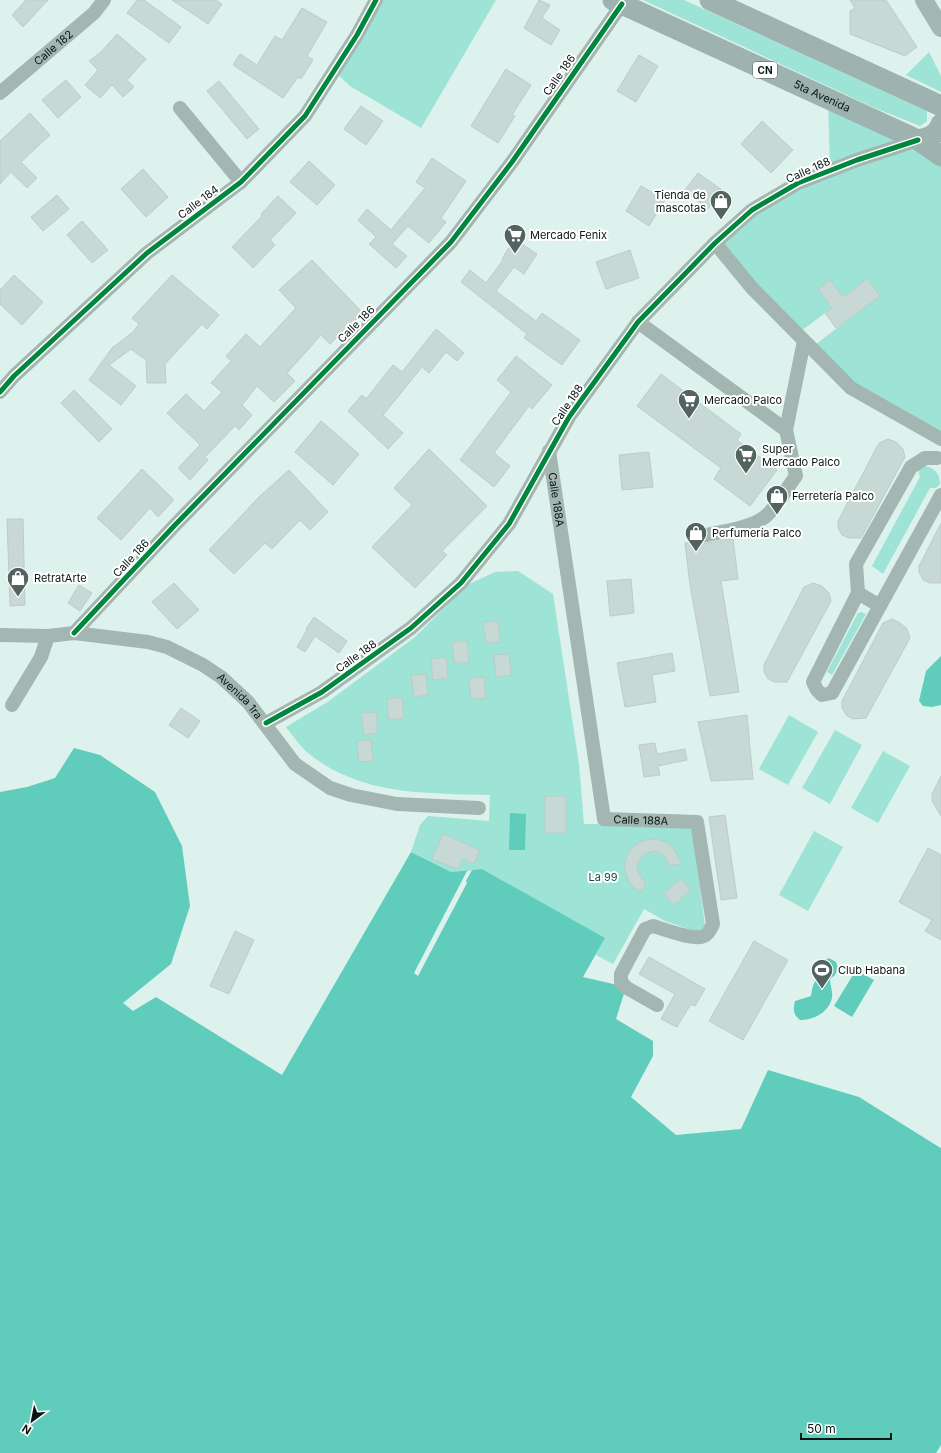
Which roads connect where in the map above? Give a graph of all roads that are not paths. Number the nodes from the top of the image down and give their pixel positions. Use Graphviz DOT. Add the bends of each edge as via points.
graph roads {
  1 [pos="104,0"];
  2 [pos="376,0"];
  3 [pos="710,0"];
  4 [pos="924,0"];
  5 [pos="617,2"];
  6 [pos="941,28"];
  7 [pos="0,93"];
  8 [pos="940,106"];
  9 [pos="180,108"];
  10 [pos="941,124"];
  11 [pos="918,140"];
  12 [pos="941,141"];
  13 [pos="941,156"];
  14 [pos="241,182"];
  15 [pos="715,243"];
  16 [pos="638,322"];
  17 [pos="804,341"];
  18 [pos="0,392"];
  19 [pos="786,430"];
  20 [pos="941,439"];
  21 [pos="549,452"];
  22 [pos="940,458"];
  23 [pos="941,495"];
  24 [pos="701,533"];
  25 [pos="858,594"];
  26 [pos="880,606"];
  27 [pos="74,634"];
  28 [pos="0,635"];
  29 [pos="48,636"];
  30 [pos="12,705"];
  31 [pos="266,723"];
  32 [pos="479,808"];
  33 [pos="657,1005"];
  1 -- 7 [label="street, Calle 182" via="94,13"];
  2 -- 14 [label="street, Calle 184" via="357,35 305,116"];
  3 -- 8 [label="highway"];
  4 -- 6 [label="main road"];
  5 -- 11 [label="highway, 5ta Avenida / CN"];
  5 -- 27 [label="street, Calle 186" via="512,162 451,242 175,525"];
  9 -- 14 [label="street"];
  10 -- 11 [label="highway" via="935,134 927,139"];
  11 -- 12 [label="highway"];
  11 -- 13 [label="highway, 5ta Avenida / CN"];
  11 -- 15 [label="street, Calle 188" via="798,183 752,210"];
  14 -- 18 [label="street, Calle 184" via="147,253 14,376"];
  15 -- 16 [label="street, Calle 188"];
  15 -- 17 [label="street" via="752,288"];
  16 -- 19 [label="street"];
  16 -- 21 [label="street, Calle 188" via="569,417"];
  17 -- 19 [label="street"];
  17 -- 20 [label="street" via="851,388"];
  19 -- 24 [label="street" via="796,476 765,517 740,528 701,536"];
  21 -- 31 [label="street, Calle 188" via="509,524 462,583 405,633 322,692"];
  21 -- 33 [label="street, Calle 188A" via="604,819 697,822 713,924 703,937 653,926 645,930 621,974 621,982 627,988"];
  22 -- 25 [label="street" via="925,458 911,467 856,564"];
  23 -- 26 [label="street"];
  25 -- 26 [label="street"];
  25 -- 26 [label="street" via="813,682 822,695 832,693"];
  27 -- 29 [label="street, Avenida 1ra"];
  27 -- 31 [label="street, Avenida 1ra" via="148,642 167,647 221,677"];
  28 -- 29 [label="street, Avenida 1ra"];
  29 -- 30 [label="street" via="40,657"];
  31 -- 32 [label="street, Avenida 1ra" via="295,764 330,788 397,804"];
}
